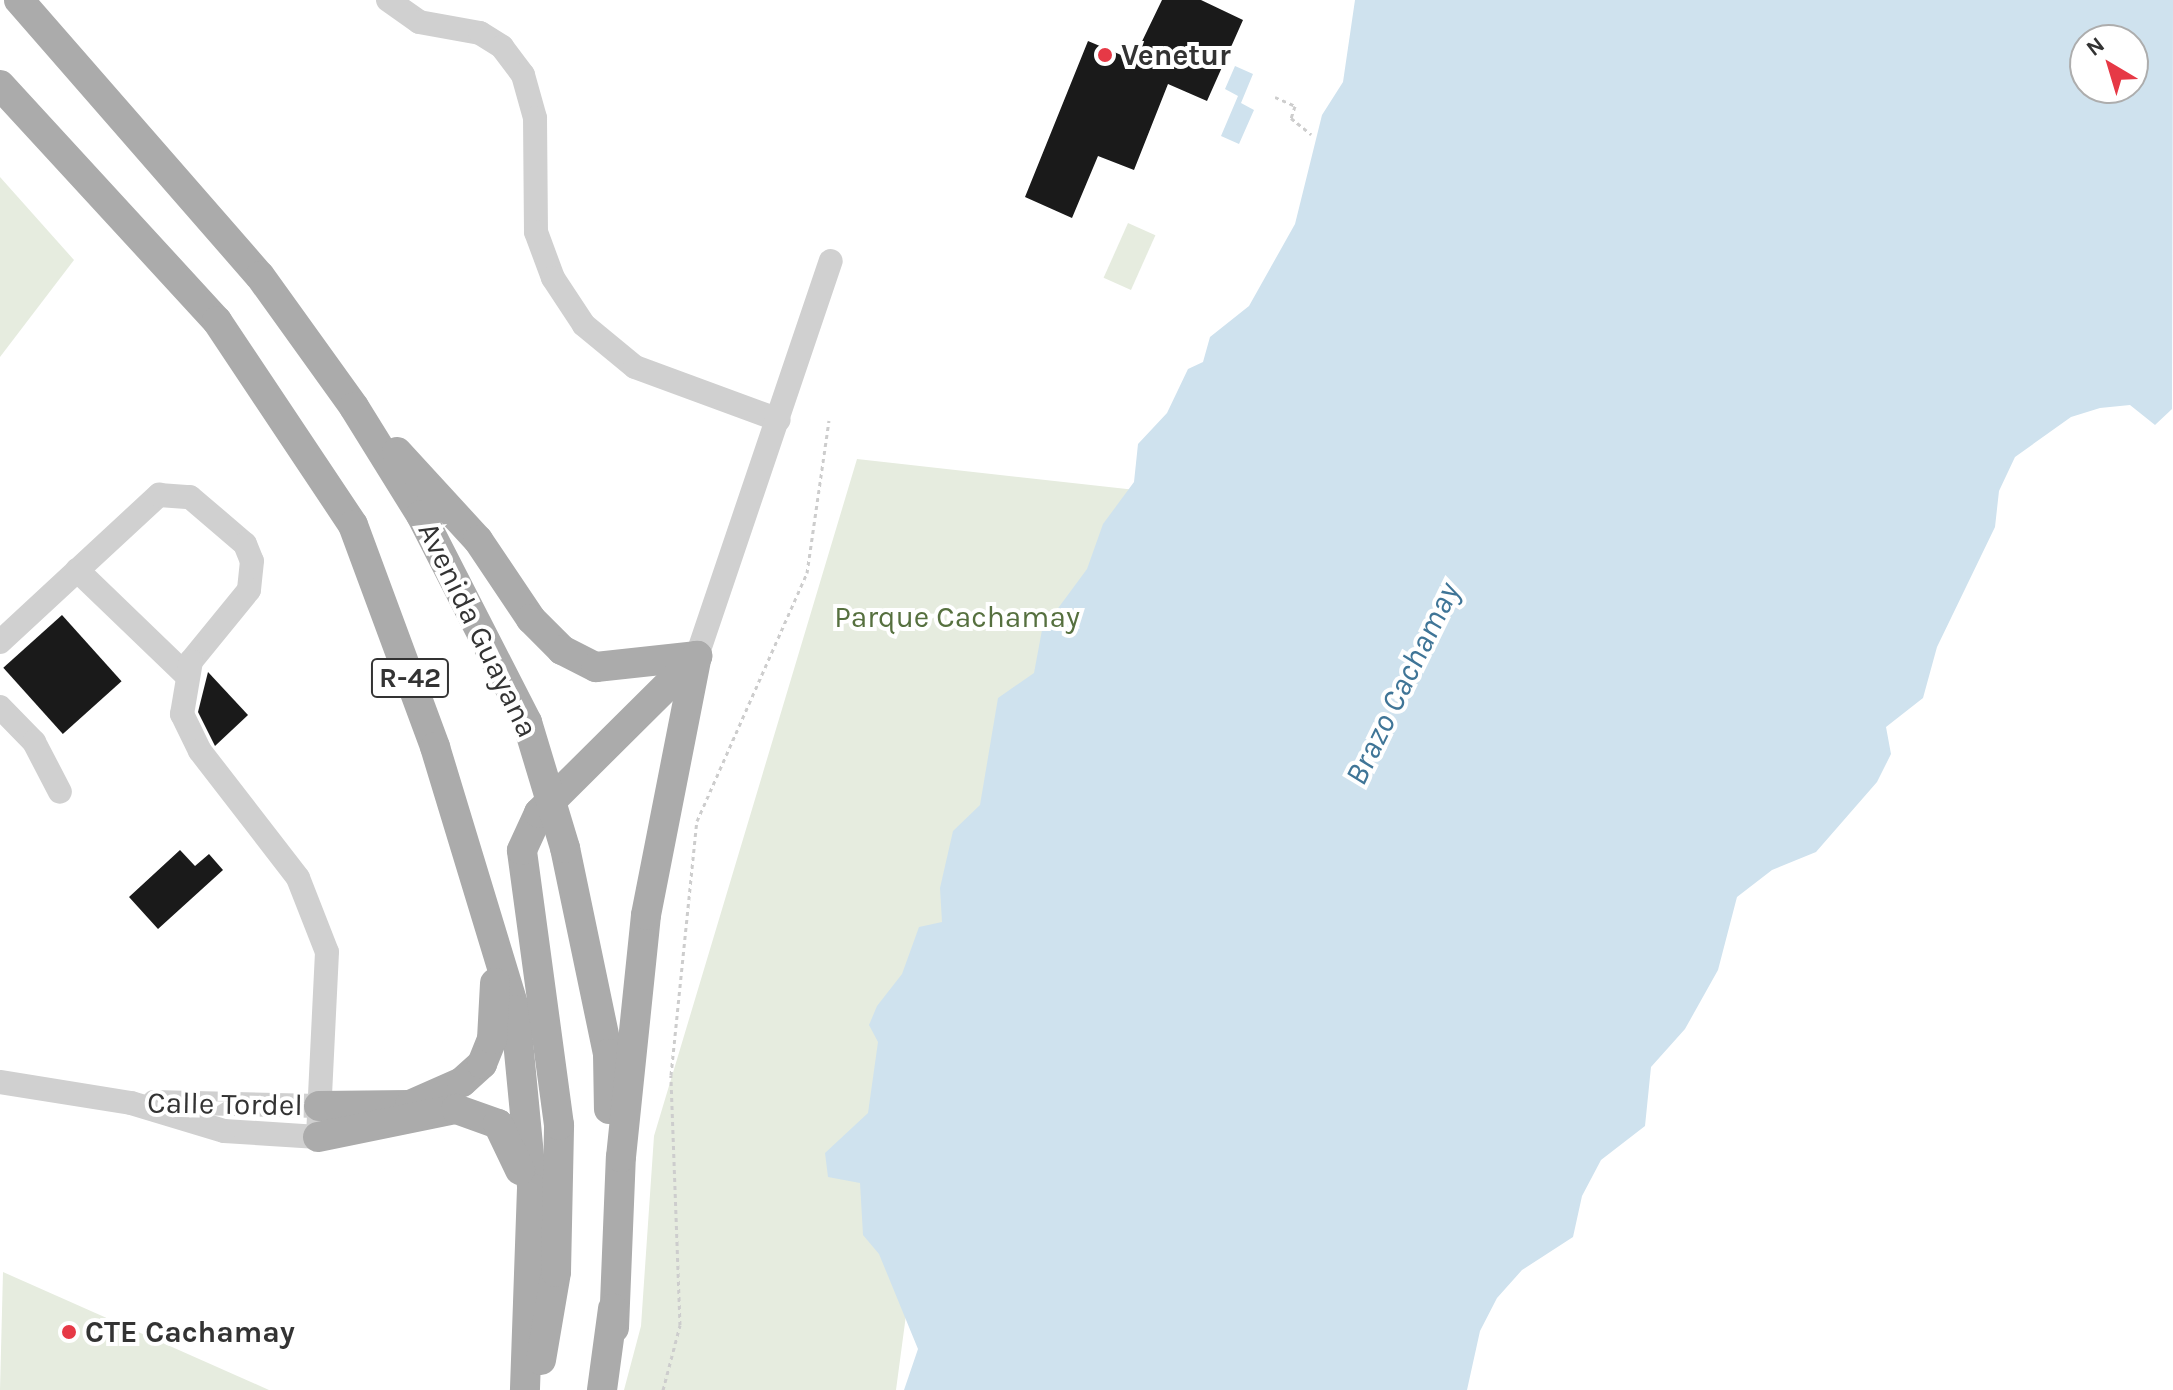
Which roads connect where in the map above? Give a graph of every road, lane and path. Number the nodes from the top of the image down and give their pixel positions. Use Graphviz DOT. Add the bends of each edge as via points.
graph roads {
  1 [pos="19,0"];
  2 [pos="388,0"];
  3 [pos="0,85"];
  4 [pos="1275,97"];
  5 [pos="1311,134"];
  6 [pos="831,261"];
  7 [pos="354,407"];
  8 [pos="779,420"];
  9 [pos="829,421"];
  10 [pos="77,570"];
  11 [pos="0,642"];
  12 [pos="697,656"];
  13 [pos="184,673"];
  14 [pos="0,707"];
  15 [pos="60,792"];
  16 [pos="492,929"];
  17 [pos="0,1082"];
  18 [pos="131,1103"];
  19 [pos="319,1106"];
  20 [pos="318,1137"];
  21 [pos="528,1251"];
  22 [pos="614,1328"];
  23 [pos="525,1390"];
  24 [pos="536,1390"];
  25 [pos="602,1390"];
  26 [pos="663,1390"];
  1 -- 7 [label="main road, Avenida Guayana / R-42" via="260,276"];
  2 -- 8 [label="street" via="419,22 480,33 502,47 523,75 535,118 536,232 553,278 584,325 635,367"];
  3 -- 16 [label="main road, R-42" via="217,321 353,525"];
  4 -- 5 [label="path" via="1295,106 1291,118"];
  6 -- 8 [label="street"];
  7 -- 12 [label="main road" via="478,540 531,619 562,650 596,667"];
  7 -- 22 [label="main road, Avenida Guayana / R-42, bridge" via="421,515 527,722 565,848 608,1054"];
  8 -- 12 [label="street"];
  9 -- 26 [label="path" via="807,573 697,821 671,1075 680,1325"];
  10 -- 11 [label="street"];
  10 -- 13 [label="street"];
  10 -- 13 [label="street" via="147,502 166,493 190,497 245,544 253,571 249,590"];
  12 -- 22 [label="main road" via="646,915 621,1157"];
  12 -- 24 [label="main road" via="539,813 522,850 559,1125 556,1272"];
  13 -- 19 [label="street" via="182,714 200,751 298,878 320,927 327,952"];
  14 -- 15 [label="street" via="34,742"];
  16 -- 19 [label="main road" via="496,1015 482,1064 462,1082 410,1105"];
  16 -- 21 [label="main road, R-42" via="515,1010 532,1188"];
  17 -- 18 [label="street, Calle Tordel"];
  18 -- 19 [label="street, Calle Tordel"];
  18 -- 20 [label="street, Calle Tordel" via="224,1131"];
  19 -- 20 [label="street"];
  20 -- 21 [label="main road" via="456,1109 498,1124 520,1170"];
  21 -- 23 [label="main road, R-42"];
  22 -- 25 [label="main road, Avenida Guayana / R-42"];
}
